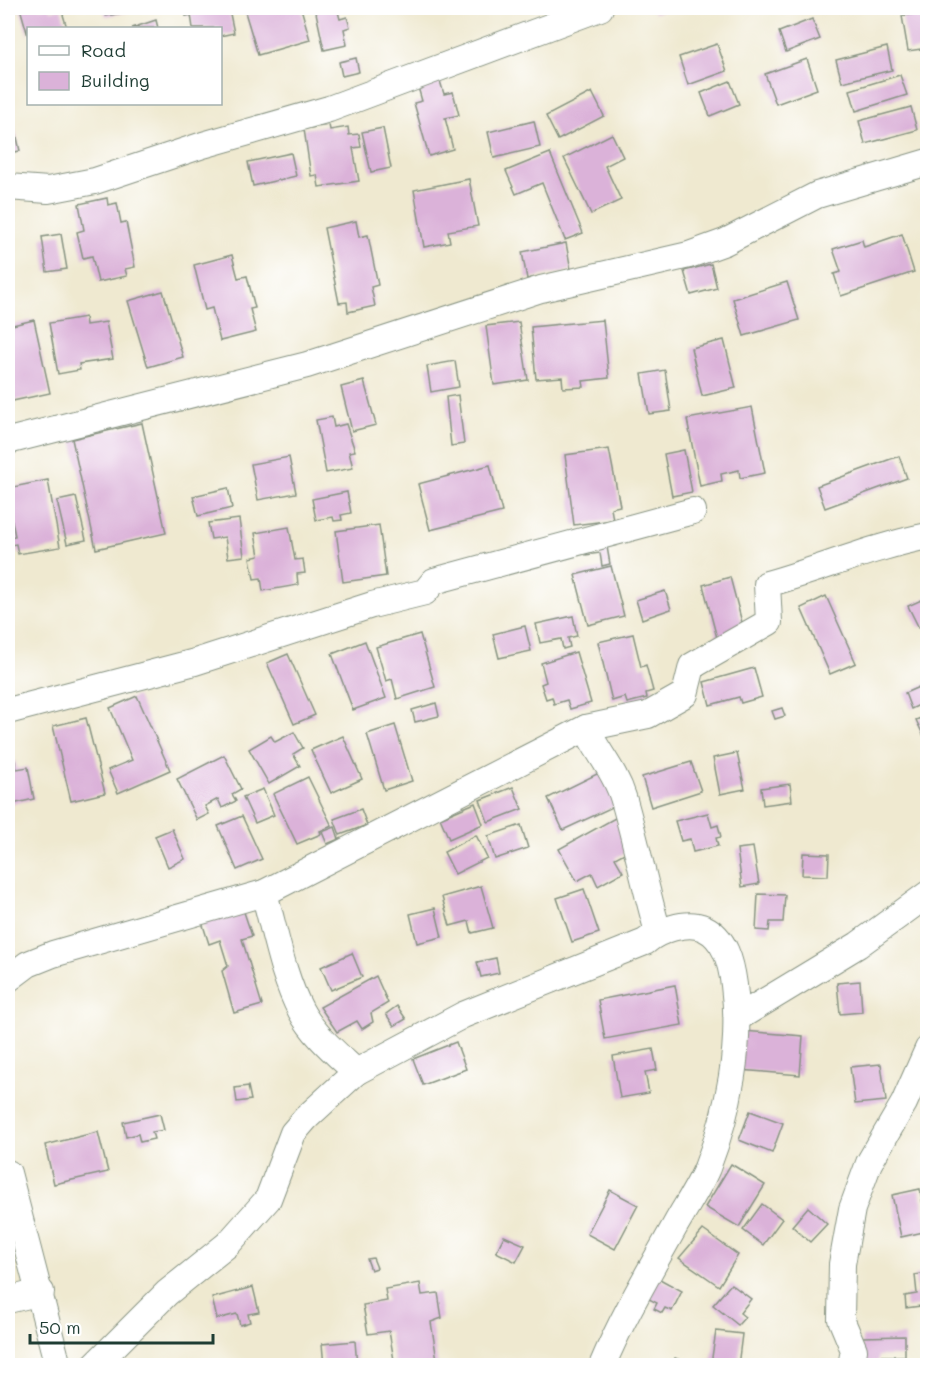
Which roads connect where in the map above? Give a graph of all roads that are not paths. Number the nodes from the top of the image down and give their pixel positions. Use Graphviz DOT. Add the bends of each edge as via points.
graph roads {
  1 [pos="600,8"];
  2 [pos="927,162"];
  3 [pos="8,187"];
  4 [pos="8,441"];
  5 [pos="693,511"];
  6 [pos="927,536"];
  7 [pos="8,711"];
  8 [pos="586,728"];
  9 [pos="264,892"];
  10 [pos="927,894"];
  11 [pos="658,932"];
  12 [pos="8,979"];
  13 [pos="739,1017"];
  14 [pos="927,1049"];
  15 [pos="356,1072"];
  16 [pos="8,1173"];
  17 [pos="41,1292"];
  18 [pos="8,1300"];
  19 [pos="58,1365"];
  20 [pos="94,1365"];
  21 [pos="602,1365"];
  22 [pos="851,1365"];
  1 -- 3 [label="street" via="329,109 192,148 95,181 48,190"];
  2 -- 4 [label="street" via="817,195 724,242 689,255 541,289 307,365"];
  5 -- 7 [label="street" via="434,581 425,592 195,662"];
  6 -- 8 [label="street" via="767,584 769,622 692,666 685,694 648,715"];
  8 -- 9 [label="street"];
  8 -- 11 [label="street" via="608,763 623,798"];
  9 -- 12 [label="street" via="53,954 28,964"];
  9 -- 15 [label="street" via="291,988 302,1012 315,1031"];
  10 -- 13 [label="street" via="858,945"];
  11 -- 13 [label="street" via="697,925 715,933 733,970"];
  11 -- 15 [label="street" via="645,942 463,1015"];
  13 -- 21 [label="street" via="723,1117 706,1169"];
  14 -- 22 [label="street" via="904,1103 869,1163 852,1209 842,1264 841,1308 841,1319 854,1350"];
  15 -- 20 [label="street" via="293,1133 268,1199 228,1244 150,1308"];
  16 -- 17 [label="street"];
  17 -- 18 [label="street"];
  17 -- 19 [label="street"];
}
